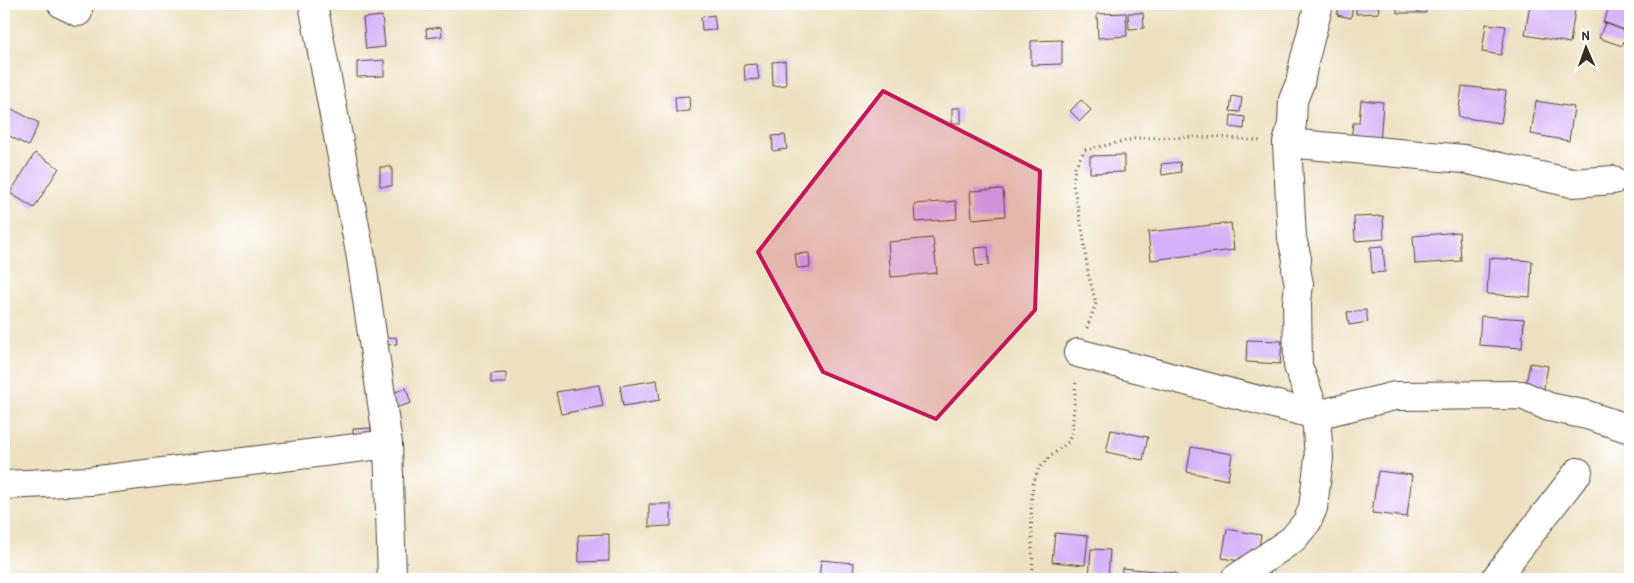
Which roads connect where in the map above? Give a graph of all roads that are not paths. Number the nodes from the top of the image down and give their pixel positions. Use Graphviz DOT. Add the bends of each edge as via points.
graph roads {
  1 [pos="313,4"];
  2 [pos="1319,4"];
  3 [pos="1287,143"];
  4 [pos="1613,180"];
  5 [pos="1078,354"];
  6 [pos="1316,415"];
  7 [pos="1630,429"];
  8 [pos="388,444"];
  9 [pos="1578,472"];
  10 [pos="4,485"];
  11 [pos="392,579"];
  12 [pos="1235,579"];
  13 [pos="1495,579"];
  1 -- 8 [label="street" via="361,258"];
  2 -- 3 [label="street" via="1293,100"];
  3 -- 4 [label="street" via="1464,159 1572,183"];
  3 -- 6 [label="street" via="1292,238 1299,284 1298,366"];
  5 -- 6 [label="street"];
  6 -- 7 [label="street" via="1395,396 1522,395 1548,407"];
  6 -- 12 [label="street" via="1318,458 1313,508 1307,522 1293,539"];
  8 -- 10 [label="street" via="90,482"];
  8 -- 11 [label="street"];
  9 -- 13 [label="street"];
}
